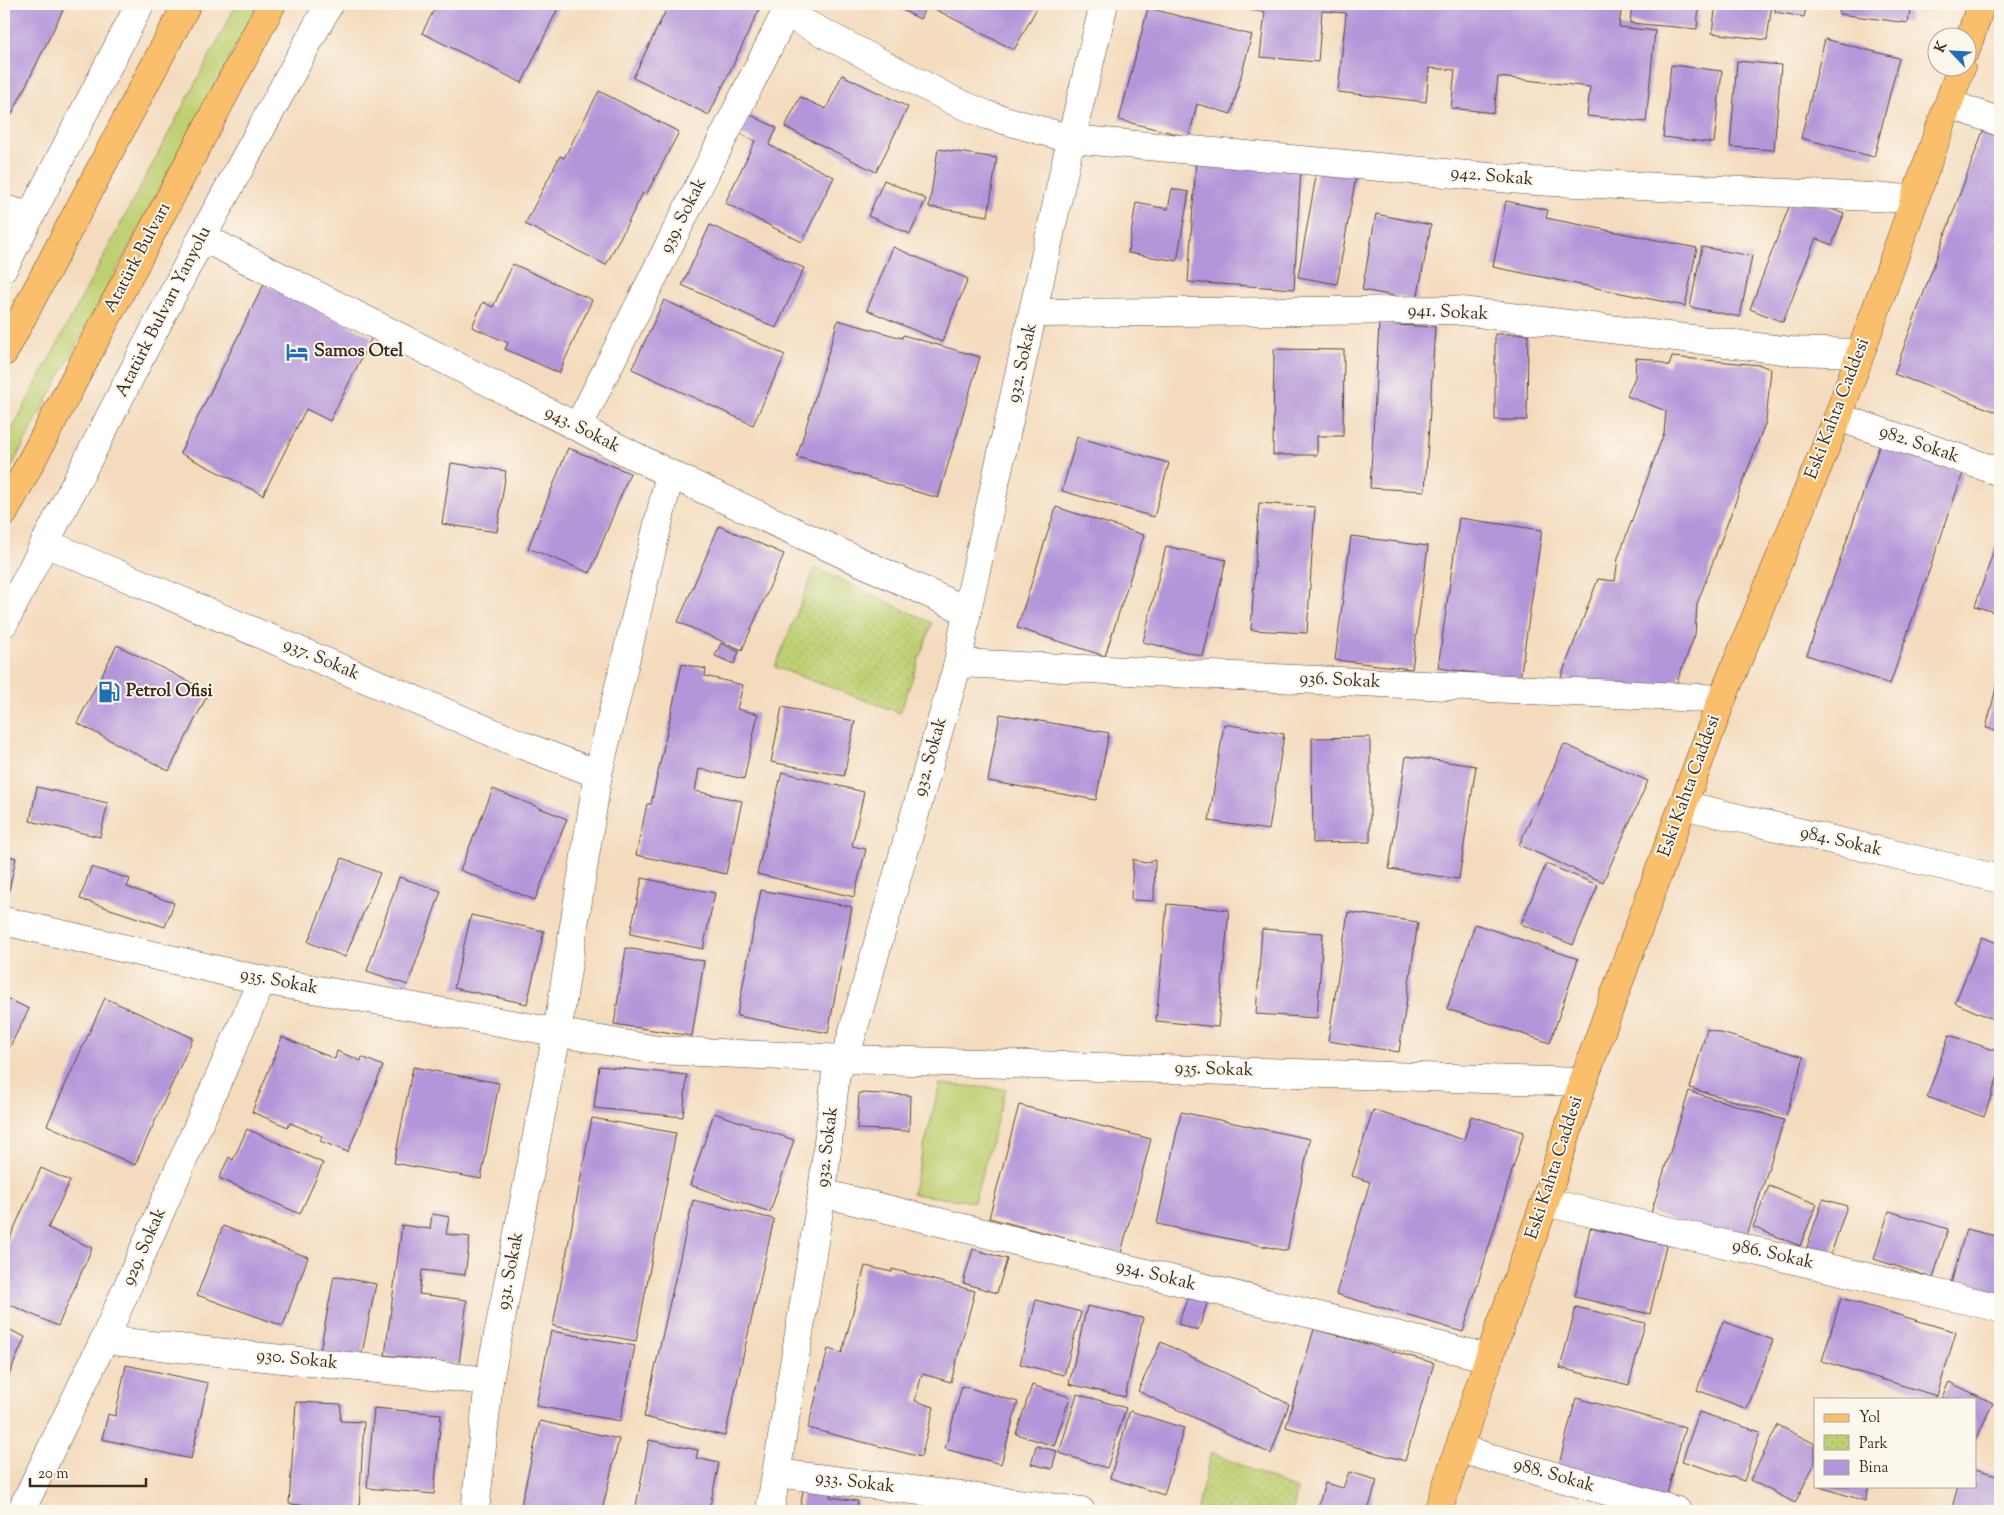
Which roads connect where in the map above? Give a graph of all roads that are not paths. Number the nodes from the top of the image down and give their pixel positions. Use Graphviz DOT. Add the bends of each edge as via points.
graph roads {
  1 [pos="140,4"];
  2 [pos="187,4"];
  3 [pos="272,4"];
  4 [pos="329,4"];
  5 [pos="1104,4"];
  6 [pos="1981,4"];
  7 [pos="788,8"];
  8 [pos="1973,28"];
  9 [pos="1958,78"];
  10 [pos="1950,104"];
  11 [pos="2000,122"];
  12 [pos="1071,139"];
  13 [pos="1914,200"];
  14 [pos="4,209"];
  15 [pos="30,216"];
  16 [pos="202,237"];
  17 [pos="4,267"];
  18 [pos="1034,312"];
  19 [pos="4,352"];
  20 [pos="1860,353"];
  21 [pos="1838,418"];
  22 [pos="578,428"];
  23 [pos="2000,472"];
  24 [pos="670,474"];
  25 [pos="4,512"];
  26 [pos="45,543"];
  27 [pos="967,611"];
  28 [pos="4,623"];
  29 [pos="958,663"];
  30 [pos="1722,699"];
  31 [pos="598,774"];
  32 [pos="1682,805"];
  33 [pos="2000,879"];
  34 [pos="4,921"];
  35 [pos="262,980"];
  36 [pos="557,1033"];
  37 [pos="845,1059"];
  38 [pos="1583,1082"];
  39 [pos="822,1193"];
  40 [pos="1545,1202"];
  41 [pos="2000,1308"];
  42 [pos="104,1340"];
  43 [pos="1489,1358"];
  44 [pos="489,1381"];
  45 [pos="1460,1449"];
  46 [pos="777,1473"];
  47 [pos="21,1511"];
  48 [pos="475,1511"];
  49 [pos="770,1511"];
  50 [pos="1081,1511"];
  51 [pos="1438,1511"];
  52 [pos="1677,1511"];
  1 -- 15 [label="street"];
  2 -- 19 [label="main road"];
  3 -- 25 [label="main road, Atatürk Bulvarı"];
  4 -- 16 [label="street, Atatürk Bulvarı Yanyolu"];
  5 -- 12 [label="street, 932. Sokak"];
  6 -- 8 [label="main road"];
  7 -- 12 [label="street, 942. Sokak" via="954,101 987,115"];
  7 -- 22 [label="street, 939. Sokak"];
  9 -- 10 [label="main road, Eski Kahta Caddesi"];
  10 -- 11 [label="street"];
  10 -- 13 [label="main road, Eski Kahta Caddesi"];
  12 -- 13 [label="street, 942. Sokak" via="1533,181"];
  12 -- 18 [label="street, 932. Sokak"];
  13 -- 20 [label="main road, Eski Kahta Caddesi"];
  14 -- 15 [label="street"];
  15 -- 17 [label="street"];
  16 -- 22 [label="street, 943. Sokak"];
  16 -- 26 [label="street, Atatürk Bulvarı Yanyolu"];
  18 -- 20 [label="street, 941. Sokak" via="1453,310 1791,351"];
  18 -- 27 [label="street, 932. Sokak"];
  20 -- 21 [label="main road, Eski Kahta Caddesi"];
  21 -- 23 [label="street, 982. Sokak"];
  21 -- 30 [label="main road, Eski Kahta Caddesi"];
  22 -- 24 [label="street, 943. Sokak"];
  24 -- 27 [label="street, 943. Sokak"];
  24 -- 31 [label="street, 931. Sokak"];
  26 -- 28 [label="street, Atatürk Bulvarı Yanyolu"];
  26 -- 31 [label="street, 937. Sokak" via="522,745"];
  27 -- 29 [label="street, 932. Sokak"];
  29 -- 30 [label="street, 936. Sokak"];
  29 -- 37 [label="street, 932. Sokak"];
  30 -- 32 [label="main road, Eski Kahta Caddesi"];
  31 -- 36 [label="street, 931. Sokak"];
  32 -- 33 [label="street, 984. Sokak"];
  32 -- 38 [label="main road, Eski Kahta Caddesi"];
  34 -- 35 [label="street, 935. Sokak"];
  35 -- 36 [label="street, 935. Sokak"];
  35 -- 42 [label="street, 929. Sokak"];
  36 -- 37 [label="street, 935. Sokak" via="657,1050"];
  36 -- 44 [label="street, 931. Sokak"];
  37 -- 38 [label="street, 935. Sokak"];
  37 -- 39 [label="street, 932. Sokak" via="836,1073"];
  38 -- 40 [label="main road, Eski Kahta Caddesi"];
  39 -- 43 [label="street, 934. Sokak"];
  39 -- 46 [label="street, 932. Sokak"];
  40 -- 41 [label="street, 986. Sokak"];
  40 -- 43 [label="main road, Eski Kahta Caddesi"];
  42 -- 44 [label="street, 930. Sokak"];
  42 -- 47 [label="street, 929. Sokak"];
  43 -- 45 [label="main road, Eski Kahta Caddesi"];
  44 -- 48 [label="street, 931. Sokak"];
  45 -- 51 [label="main road, Eski Kahta Caddesi"];
  45 -- 52 [label="street, 988. Sokak"];
  46 -- 49 [label="street, 932. Sokak"];
  46 -- 50 [label="street, 933. Sokak"];
}
